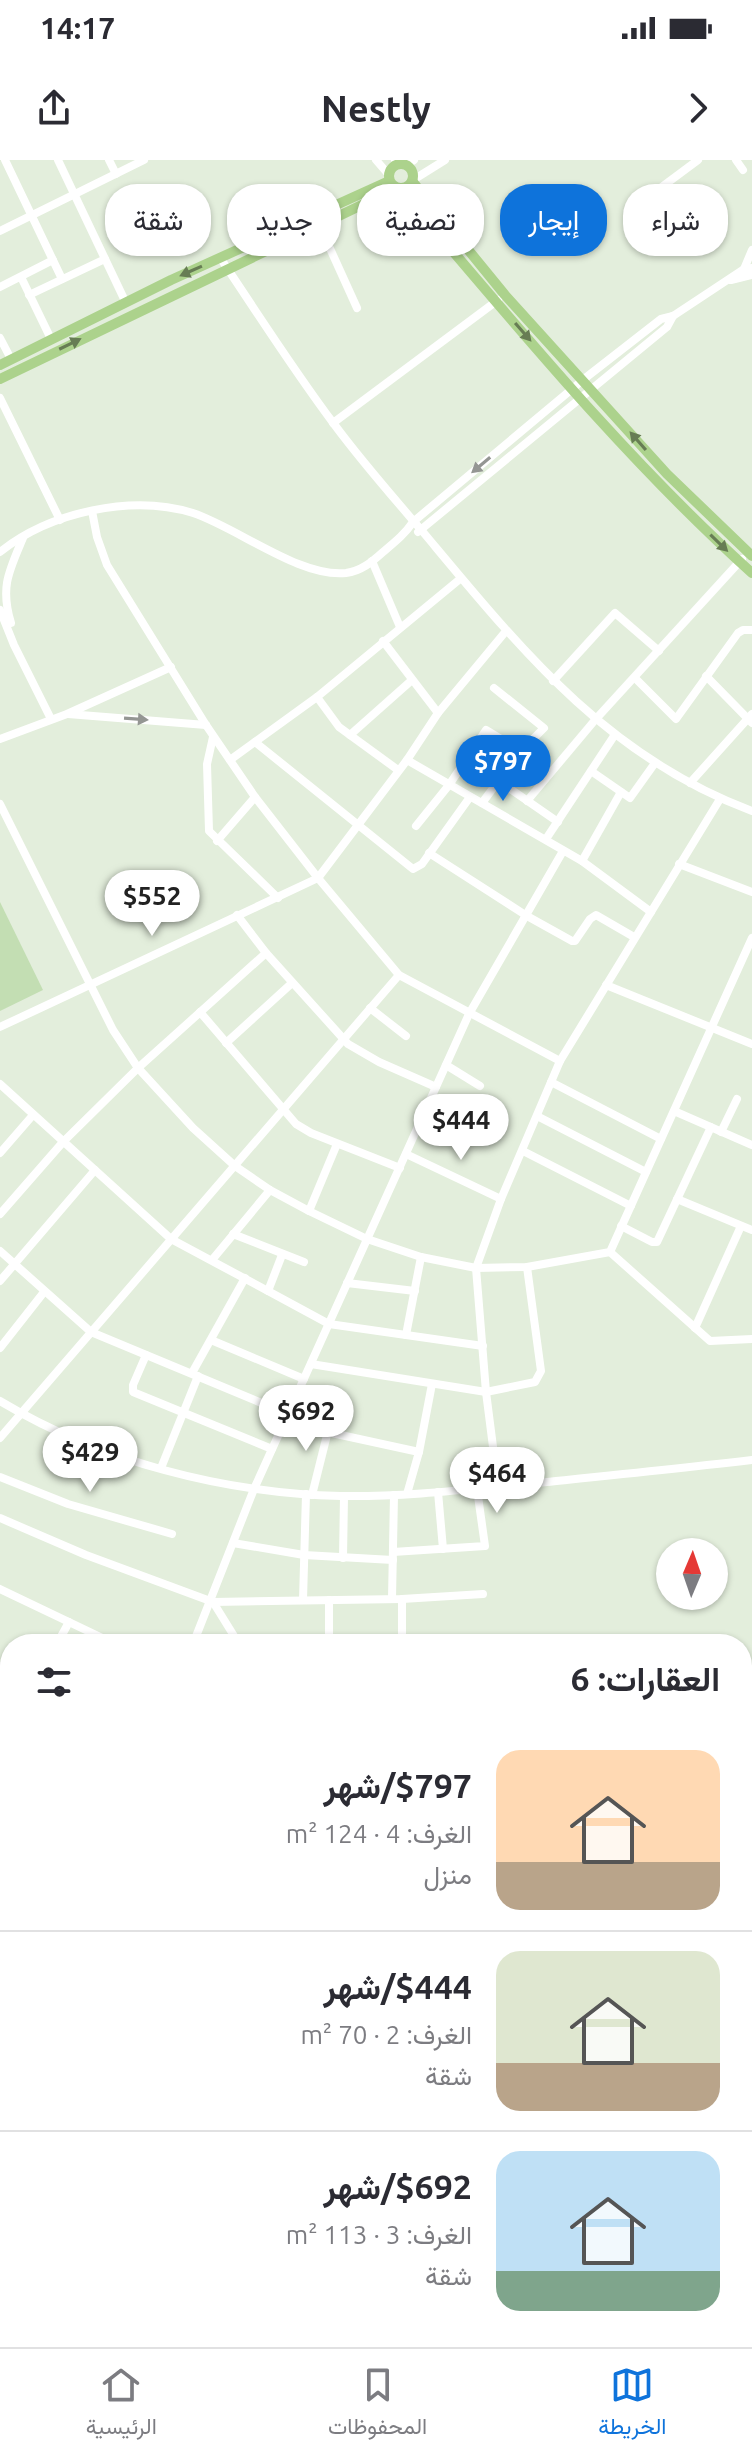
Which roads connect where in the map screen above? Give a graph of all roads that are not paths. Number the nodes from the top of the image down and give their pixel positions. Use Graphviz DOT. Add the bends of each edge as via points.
graph roads {
  1 [pos="5,160"];
  2 [pos="58,160"];
  3 [pos="109,160"];
  4 [pos="144,160"];
  5 [pos="376,160"];
  6 [pos="445,160"];
  7 [pos="698,160"];
  8 [pos="736,160"];
  9 [pos="403,162"];
  10 [pos="743,170"];
  11 [pos="12,173"];
  12 [pos="116,174"];
  13 [pos="0,180"];
  14 [pos="413,180"];
  15 [pos="394,183"];
  16 [pos="666,184"];
  17 [pos="74,194"];
  18 [pos="341,204"];
  19 [pos="341,214"];
  20 [pos="32,215"];
  21 [pos="0,231"];
  22 [pos="752,250"];
  23 [pos="237,256"];
  24 [pos="242,256"];
  25 [pos="334,256"];
  26 [pos="105,259"];
  27 [pos="53,260"];
  28 [pos="224,263"];
  29 [pos="481,265"];
  30 [pos="748,268"];
  31 [pos="470,271"];
  32 [pos="752,275"];
  33 [pos="21,277"];
  34 [pos="62,279"];
  35 [pos="727,281"];
  36 [pos="0,287"];
  37 [pos="29,295"];
  38 [pos="142,295"];
  39 [pos="501,298"];
  40 [pos="126,303"];
  41 [pos="148,307"];
  42 [pos="357,308"];
  43 [pos="105,313"];
  44 [pos="673,316"];
  45 [pos="111,324"];
  46 [pos="645,331"];
  47 [pos="0,338"];
  48 [pos="51,339"];
  49 [pos="652,340"];
  50 [pos="11,359"];
  51 [pos="0,365"];
  52 [pos="0,379"];
  53 [pos="587,384"];
  54 [pos="576,393"];
  55 [pos="0,398"];
  56 [pos="333,423"];
  57 [pos="509,441"];
  58 [pos="516,451"];
  59 [pos="667,474"];
  60 [pos="657,483"];
  61 [pos="692,499"];
  62 [pos="683,508"];
  63 [pos="92,511"];
  64 [pos="60,520"];
  65 [pos="413,522"];
  66 [pos="421,531"];
  67 [pos="405,534"];
  68 [pos="23,537"];
  69 [pos="0,552"];
  70 [pos="750,554"];
  71 [pos="372,561"];
  72 [pos="740,562"];
  73 [pos="752,573"];
  74 [pos="460,579"];
  75 [pos="2,596"];
  76 [pos="0,610"];
  77 [pos="400,627"];
  78 [pos="752,630"];
  79 [pos="506,631"];
  80 [pos="383,641"];
  81 [pos="14,645"];
  82 [pos="659,651"];
  83 [pos="171,667"];
  84 [pos="706,676"];
  85 [pos="635,678"];
  86 [pos="412,680"];
  87 [pos="553,681"];
  88 [pos="494,688"];
  89 [pos="317,697"];
  90 [pos="438,713"];
  91 [pos="67,714"];
  92 [pos="751,718"];
  93 [pos="51,719"];
  94 [pos="595,720"];
  95 [pos="206,725"];
  96 [pos="350,735"];
  97 [pos="614,736"];
  98 [pos="213,737"];
  99 [pos="0,739"];
  100 [pos="255,742"];
  101 [pos="521,751"];
  102 [pos="467,759"];
  103 [pos="230,760"];
  104 [pos="407,760"];
  105 [pos="655,763"];
  106 [pos="398,770"];
  107 [pos="591,771"];
  108 [pos="498,780"];
  109 [pos="690,783"];
  110 [pos="449,785"];
  111 [pos="621,792"];
  112 [pos="255,797"];
  113 [pos="470,797"];
  114 [pos="720,799"];
  115 [pos="527,801"];
  116 [pos="482,803"];
  117 [pos="0,804"];
  118 [pos="752,811"];
  119 [pos="558,822"];
  120 [pos="357,826"];
  121 [pos="416,826"];
  122 [pos="546,839"];
  123 [pos="217,841"];
  124 [pos="563,851"];
  125 [pos="429,853"];
  126 [pos="582,861"];
  127 [pos="679,864"];
  128 [pos="318,878"];
  129 [pos="752,892"];
  130 [pos="278,898"];
  131 [pos="651,912"];
  132 [pos="237,915"];
  133 [pos="527,916"];
  134 [pos="634,937"];
  135 [pos="752,938"];
  136 [pos="266,953"];
  137 [pos="399,975"];
  138 [pos="292,983"];
  139 [pos="90,985"];
  140 [pos="606,985"];
  141 [pos="370,1008"];
  142 [pos="200,1012"];
  143 [pos="469,1014"];
  144 [pos="0,1027"];
  145 [pos="711,1029"];
  146 [pos="752,1033"];
  147 [pos="406,1036"];
  148 [pos="343,1040"];
  149 [pos="226,1043"];
  150 [pos="749,1043"];
  151 [pos="560,1061"];
  152 [pos="446,1065"];
  153 [pos="138,1068"];
  154 [pos="551,1082"];
  155 [pos="480,1086"];
  156 [pos="436,1087"];
  157 [pos="2,1089"];
  158 [pos="737,1099"];
  159 [pos="282,1110"];
  160 [pos="674,1111"];
  161 [pos="33,1115"];
  162 [pos="537,1116"];
  163 [pos="711,1127"];
  164 [pos="721,1132"];
  165 [pos="661,1139"];
  166 [pos="63,1142"];
  167 [pos="337,1144"];
  168 [pos="752,1145"];
  169 [pos="523,1151"];
  170 [pos="0,1153"];
  171 [pos="406,1154"];
  172 [pos="235,1166"];
  173 [pos="400,1168"];
  174 [pos="95,1170"];
  175 [pos="646,1172"];
  176 [pos="270,1190"];
  177 [pos="501,1199"];
  178 [pos="677,1199"];
  179 [pos="631,1206"];
  180 [pos="2,1208"];
  181 [pos="309,1211"];
  182 [pos="621,1226"];
  183 [pos="741,1226"];
  184 [pos="752,1230"];
  185 [pos="233,1234"];
  186 [pos="171,1239"];
  187 [pos="367,1239"];
  188 [pos="0,1251"];
  189 [pos="610,1252"];
  190 [pos="282,1255"];
  191 [pos="421,1257"];
  192 [pos="212,1260"];
  193 [pos="304,1262"];
  194 [pos="14,1264"];
  195 [pos="527,1267"];
  196 [pos="476,1268"];
  197 [pos="245,1278"];
  198 [pos="0,1281"];
  199 [pos="347,1283"];
  200 [pos="268,1291"];
  201 [pos="415,1291"];
  202 [pos="44,1292"];
  203 [pos="329,1324"];
  204 [pos="695,1328"];
  205 [pos="91,1332"];
  206 [pos="406,1335"];
  207 [pos="752,1339"];
  208 [pos="211,1340"];
  209 [pos="483,1346"];
  210 [pos="0,1348"];
  211 [pos="146,1355"];
  212 [pos="311,1364"];
  213 [pos="195,1374"];
  214 [pos="304,1379"];
  215 [pos="432,1384"];
  216 [pos="486,1392"];
  217 [pos="0,1401"];
  218 [pos="20,1413"];
  219 [pos="182,1413"];
  220 [pos="288,1414"];
  221 [pos="331,1419"];
  222 [pos="327,1432"];
  223 [pos="0,1438"];
  224 [pos="272,1449"];
  225 [pos="419,1452"];
  226 [pos="752,1460"];
  227 [pos="161,1468"];
  228 [pos="0,1477"];
  229 [pos="498,1486"];
  230 [pos="254,1489"];
  231 [pos="477,1489"];
  232 [pos="438,1492"];
  233 [pos="309,1494"];
  234 [pos="407,1494"];
  235 [pos="394,1495"];
  236 [pos="344,1496"];
  237 [pos="0,1518"];
  238 [pos="172,1534"];
  239 [pos="233,1543"];
  240 [pos="443,1549"];
  241 [pos="304,1555"];
  242 [pos="393,1556"];
  243 [pos="343,1558"];
  244 [pos="0,1589"];
  245 [pos="483,1594"];
  246 [pos="397,1599"];
  247 [pos="303,1600"];
  248 [pos="329,1600"];
  249 [pos="212,1601"];
  250 [pos="69,1622"];
  251 [pos="62,1634"];
  252 [pos="94,1634"];
  253 [pos="197,1634"];
  254 [pos="233,1634"];
  255 [pos="329,1634"];
  256 [pos="401,1634"];
  1 -- 11 [label="street"];
  2 -- 17 [label="street"];
  3 -- 12 [label="street"];
  4 -- 12 [label="street"];
  5 -- 15 [label="street"];
  6 -- 14 [label="street"];
  7 -- 16 [label="street"];
  8 -- 10 [label="street"];
  9 -- 14 [label="main road" via="413,171"];
  9 -- 15 [label="main road" via="393,166"];
  11 -- 13 [label="street"];
  11 -- 20 [label="street"];
  12 -- 17 [label="street"];
  14 -- 15 [label="main road" via="408,186"];
  14 -- 29 [label="main road"];
  15 -- 18 [label="main road"];
  15 -- 19 [label="main road"];
  15 -- 31 [label="main road"];
  17 -- 20 [label="street"];
  17 -- 26 [label="street"];
  20 -- 21 [label="street"];
  20 -- 27 [label="street"];
  22 -- 30 [label="street"];
  23 -- 28 [label="main road"];
  24 -- 28 [label="main road"];
  25 -- 42 [label="street"];
  26 -- 34 [label="street"];
  26 -- 40 [label="street"];
  27 -- 33 [label="street"];
  27 -- 34 [label="street"];
  28 -- 38 [label="main road, one-way"];
  28 -- 41 [label="main road"];
  28 -- 56 [label="street"];
  29 -- 31 [label="main road"];
  29 -- 39 [label="main road"];
  30 -- 35 [label="street"];
  31 -- 39 [label="main road"];
  32 -- 35 [label="street"];
  33 -- 36 [label="street"];
  33 -- 37 [label="street"];
  34 -- 37 [label="street"];
  35 -- 44 [label="street"];
  37 -- 48 [label="street"];
  38 -- 40 [label="main road"];
  38 -- 41 [label="main road"];
  39 -- 53 [label="main road"];
  39 -- 54 [label="main road, one-way"];
  39 -- 56 [label="street"];
  40 -- 43 [label="main road"];
  41 -- 45 [label="main road"];
  43 -- 45 [label="main road"];
  43 -- 48 [label="main road"];
  44 -- 46 [label="street"];
  44 -- 49 [label="street"];
  52 -- 45 [label="main road, one-way"];
  46 -- 49 [label="street"];
  46 -- 53 [label="street"];
  47 -- 50 [label="street"];
  48 -- 50 [label="main road"];
  49 -- 53 [label="street"];
  50 -- 51 [label="main road"];
  53 -- 54 [label="street"];
  59 -- 53 [label="main road, one-way"];
  54 -- 57 [label="street"];
  54 -- 58 [label="street"];
  54 -- 60 [label="main road"];
  55 -- 64 [label="street"];
  56 -- 65 [label="street"];
  57 -- 58 [label="street"];
  57 -- 65 [label="street, one-way"];
  58 -- 66 [label="street"];
  59 -- 60 [label="main road"];
  59 -- 61 [label="main road"];
  60 -- 62 [label="main road"];
  61 -- 62 [label="main road"];
  61 -- 70 [label="main road"];
  62 -- 72 [label="main road, one-way"];
  63 -- 64 [label="street"];
  63 -- 71 [label="street" via="155,506 182,510 322,572 347,573"];
  63 -- 83 [label="street" via="107,565"];
  64 -- 68 [label="street"];
  65 -- 66 [label="street"];
  65 -- 67 [label="street"];
  66 -- 67 [label="street"];
  66 -- 74 [label="street"];
  67 -- 71 [label="street"];
  68 -- 69 [label="street"];
  68 -- 75 [label="street"];
  70 -- 72 [label="street"];
  71 -- 77 [label="street"];
  72 -- 73 [label="main road"];
  72 -- 82 [label="street"];
  74 -- 77 [label="street"];
  74 -- 79 [label="street"];
  75 -- 81 [label="street"];
  76 -- 81 [label="street"];
  77 -- 80 [label="street"];
  78 -- 84 [label="street" via="738,633"];
  79 -- 87 [label="street"];
  79 -- 90 [label="street"];
  80 -- 86 [label="street"];
  80 -- 89 [label="street"];
  81 -- 93 [label="street"];
  82 -- 85 [label="street"];
  82 -- 87 [label="street" via="615,613"];
  83 -- 91 [label="street"];
  83 -- 95 [label="street"];
  84 -- 85 [label="street" via="676,719"];
  84 -- 92 [label="street"];
  85 -- 94 [label="street"];
  86 -- 90 [label="street"];
  86 -- 96 [label="street"];
  87 -- 94 [label="street"];
  88 -- 101 [label="street" via="544,726"];
  89 -- 96 [label="street"];
  89 -- 100 [label="street"];
  90 -- 104 [label="street"];
  91 -- 93 [label="street"];
  91 -- 95 [label="street, one-way"];
  92 -- 109 [label="street"];
  93 -- 99 [label="street"];
  94 -- 97 [label="street"];
  94 -- 115 [label="street"];
  95 -- 98 [label="street"];
  96 -- 106 [label="street"];
  97 -- 105 [label="street"];
  97 -- 107 [label="street"];
  98 -- 103 [label="street"];
  98 -- 123 [label="street" via="207,764 207,825"];
  100 -- 103 [label="street"];
  100 -- 120 [label="street"];
  101 -- 102 [label="street" via="488,729"];
  101 -- 108 [label="street"];
  102 -- 108 [label="street"];
  102 -- 110 [label="street"];
  103 -- 112 [label="street"];
  104 -- 106 [label="street"];
  104 -- 110 [label="street"];
  105 -- 109 [label="street"];
  105 -- 111 [label="street" via="632,797"];
  106 -- 120 [label="street"];
  107 -- 111 [label="street"];
  107 -- 119 [label="street"];
  108 -- 115 [label="street"];
  108 -- 116 [label="street"];
  109 -- 114 [label="street"];
  110 -- 113 [label="street"];
  110 -- 121 [label="street"];
  111 -- 126 [label="street"];
  112 -- 123 [label="street"];
  112 -- 128 [label="street"];
  113 -- 116 [label="street"];
  113 -- 125 [label="street"];
  114 -- 118 [label="street"];
  114 -- 127 [label="street"];
  115 -- 119 [label="street"];
  116 -- 122 [label="street"];
  117 -- 139 [label="street"];
  119 -- 122 [label="street"];
  120 -- 125 [label="street" via="413,869"];
  120 -- 128 [label="street"];
  122 -- 124 [label="street"];
  123 -- 130 [label="street"];
  124 -- 126 [label="street"];
  124 -- 133 [label="street"];
  125 -- 133 [label="street"];
  126 -- 131 [label="street"];
  127 -- 129 [label="street"];
  127 -- 131 [label="street"];
  128 -- 130 [label="street"];
  128 -- 137 [label="street"];
  130 -- 132 [label="street"];
  131 -- 134 [label="street"];
  132 -- 136 [label="street"];
  132 -- 139 [label="street"];
  133 -- 134 [label="street" via="573,942 596,915"];
  133 -- 143 [label="street"];
  134 -- 140 [label="street"];
  135 -- 145 [label="street"];
  136 -- 138 [label="street"];
  136 -- 142 [label="street"];
  137 -- 141 [label="street"];
  137 -- 143 [label="street"];
  138 -- 148 [label="street"];
  138 -- 149 [label="street"];
  139 -- 144 [label="street"];
  139 -- 153 [label="street"];
  140 -- 145 [label="street"];
  140 -- 151 [label="street"];
  141 -- 147 [label="street"];
  141 -- 148 [label="street"];
  142 -- 149 [label="street"];
  142 -- 153 [label="street"];
  143 -- 151 [label="street"];
  143 -- 152 [label="street"];
  145 -- 150 [label="street"];
  145 -- 160 [label="street"];
  146 -- 150 [label="street"];
  148 -- 156 [label="street"];
  148 -- 159 [label="street"];
  149 -- 159 [label="street"];
  151 -- 154 [label="street"];
  152 -- 155 [label="street"];
  152 -- 156 [label="street"];
  153 -- 166 [label="street"];
  153 -- 172 [label="street"];
  154 -- 162 [label="street"];
  154 -- 165 [label="street"];
  156 -- 171 [label="street"];
  157 -- 161 [label="street"];
  158 -- 164 [label="street"];
  159 -- 167 [label="street" via="302,1128"];
  159 -- 172 [label="street"];
  160 -- 163 [label="street"];
  160 -- 165 [label="street"];
  161 -- 166 [label="street"];
  161 -- 170 [label="street"];
  162 -- 169 [label="street"];
  162 -- 175 [label="street"];
  163 -- 164 [label="street"];
  163 -- 178 [label="street"];
  164 -- 168 [label="street"];
  165 -- 175 [label="street"];
  166 -- 174 [label="street"];
  166 -- 180 [label="street"];
  167 -- 173 [label="street"];
  167 -- 181 [label="street"];
  169 -- 177 [label="street"];
  169 -- 179 [label="street"];
  171 -- 173 [label="street"];
  171 -- 177 [label="street"];
  172 -- 176 [label="street"];
  172 -- 186 [label="street"];
  173 -- 187 [label="street"];
  174 -- 186 [label="street"];
  174 -- 194 [label="street"];
  175 -- 179 [label="street"];
  176 -- 181 [label="street"];
  176 -- 185 [label="street"];
  177 -- 196 [label="street"];
  178 -- 182 [label="street" via="657,1242"];
  178 -- 183 [label="street"];
  179 -- 182 [label="street"];
  181 -- 187 [label="street"];
  182 -- 189 [label="street"];
  183 -- 184 [label="street"];
  183 -- 204 [label="street"];
  185 -- 190 [label="street"];
  185 -- 192 [label="street"];
  186 -- 192 [label="street"];
  186 -- 205 [label="street"];
  187 -- 191 [label="street"];
  187 -- 199 [label="street"];
  188 -- 194 [label="street"];
  189 -- 195 [label="street"];
  189 -- 204 [label="street"];
  190 -- 193 [label="street"];
  190 -- 200 [label="street"];
  191 -- 196 [label="street"];
  191 -- 201 [label="street"];
  192 -- 197 [label="street"];
  194 -- 198 [label="street"];
  194 -- 202 [label="street"];
  195 -- 196 [label="street"];
  195 -- 216 [label="street" via="541,1371 528,1385"];
  196 -- 209 [label="street"];
  197 -- 200 [label="street"];
  197 -- 208 [label="street"];
  199 -- 201 [label="street"];
  199 -- 203 [label="street"];
  200 -- 203 [label="street"];
  201 -- 206 [label="street"];
  202 -- 205 [label="street"];
  202 -- 210 [label="street"];
  203 -- 206 [label="street"];
  203 -- 212 [label="street"];
  204 -- 207 [label="street" via="715,1342"];
  205 -- 211 [label="street"];
  205 -- 218 [label="street"];
  206 -- 209 [label="street"];
  208 -- 213 [label="street"];
  208 -- 214 [label="street"];
  209 -- 216 [label="street"];
  211 -- 213 [label="street"];
  211 -- 219 [label="street" via="133,1392"];
  212 -- 214 [label="street"];
  212 -- 215 [label="street"];
  213 -- 219 [label="street"];
  213 -- 220 [label="street"];
  214 -- 220 [label="street"];
  215 -- 216 [label="street"];
  215 -- 225 [label="street"];
  216 -- 229 [label="street"];
  217 -- 218 [label="street"];
  218 -- 223 [label="street"];
  218 -- 227 [label="street"];
  219 -- 224 [label="street"];
  219 -- 227 [label="street"];
  220 -- 224 [label="street"];
  221 -- 222 [label="street"];
  222 -- 225 [label="street"];
  222 -- 233 [label="street"];
  224 -- 230 [label="street"];
  225 -- 234 [label="street"];
  226 -- 229 [label="street"];
  227 -- 230 [label="street"];
  228 -- 238 [label="street" via="68,1504"];
  229 -- 231 [label="street"];
  230 -- 233 [label="street"];
  230 -- 239 [label="street"];
  231 -- 232 [label="street"];
  231 -- 240 [label="street" via="485,1546"];
  232 -- 234 [label="street"];
  232 -- 240 [label="street"];
  233 -- 236 [label="street"];
  233 -- 241 [label="street"];
  234 -- 235 [label="street"];
  235 -- 236 [label="street"];
  235 -- 242 [label="street"];
  236 -- 243 [label="street"];
  237 -- 249 [label="street"];
  239 -- 241 [label="street"];
  239 -- 249 [label="street"];
  240 -- 242 [label="street"];
  241 -- 243 [label="street"];
  241 -- 247 [label="street"];
  242 -- 243 [label="street"];
  242 -- 246 [label="street"];
  244 -- 250 [label="street"];
  245 -- 246 [label="street"];
  246 -- 248 [label="street"];
  246 -- 256 [label="street"];
  247 -- 248 [label="street"];
  247 -- 249 [label="street"];
  248 -- 255 [label="street"];
  249 -- 253 [label="street"];
  249 -- 254 [label="street"];
  250 -- 251 [label="street"];
  250 -- 252 [label="street"];
}
